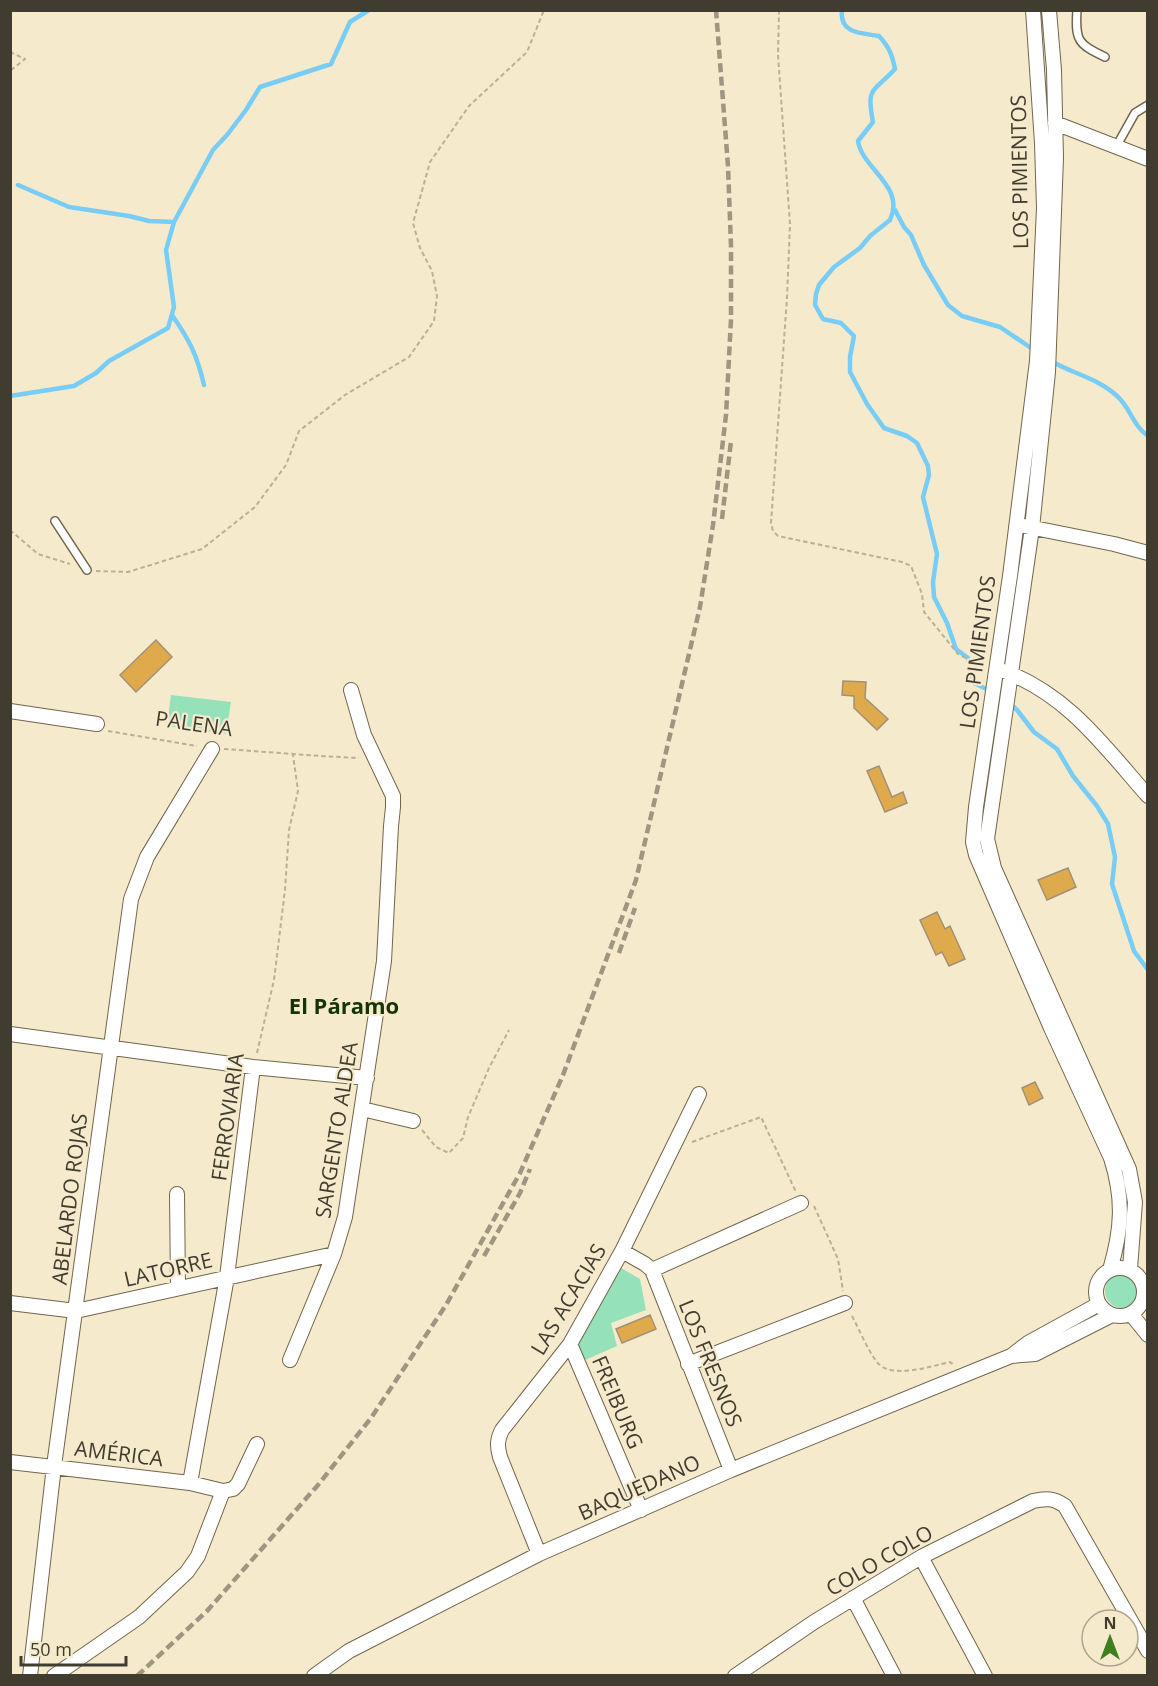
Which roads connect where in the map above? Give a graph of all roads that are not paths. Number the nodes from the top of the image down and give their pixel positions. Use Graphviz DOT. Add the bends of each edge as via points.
graph roads {
  1 [pos="1033,10"];
  2 [pos="1048,10"];
  3 [pos="1077,10"];
  4 [pos="1105,57"];
  5 [pos="1148,105"];
  6 [pos="1055,123"];
  7 [pos="1116,147"];
  8 [pos="1148,159"];
  9 [pos="55,521"];
  10 [pos="1017,525"];
  11 [pos="1032,528"];
  12 [pos="1148,553"];
  13 [pos="87,570"];
  14 [pos="996,669"];
  15 [pos="1010,674"];
  16 [pos="351,690"];
  17 [pos="10,711"];
  18 [pos="97,724"];
  19 [pos="212,749"];
  20 [pos="1148,796"];
  21 [pos="10,1034"];
  22 [pos="110,1047"];
  23 [pos="253,1067"];
  24 [pos="367,1078"];
  25 [pos="699,1094"];
  26 [pos="362,1109"];
  27 [pos="413,1121"];
  28 [pos="177,1194"];
  29 [pos="801,1203"];
  30 [pos="622,1251"];
  31 [pos="333,1254"];
  32 [pos="1130,1269"];
  33 [pos="652,1270"];
  34 [pos="1110,1270"];
  35 [pos="227,1277"];
  36 [pos="178,1288"];
  37 [pos="10,1303"];
  38 [pos="845,1303"];
  39 [pos="1099,1304"];
  40 [pos="76,1311"];
  41 [pos="1131,1314"];
  42 [pos="1112,1315"];
  43 [pos="1148,1335"];
  44 [pos="570,1344"];
  45 [pos="1011,1356"];
  46 [pos="290,1360"];
  47 [pos="688,1364"];
  48 [pos="257,1444"];
  49 [pos="10,1461"];
  50 [pos="54,1467"];
  51 [pos="731,1470"];
  52 [pos="190,1483"];
  53 [pos="223,1491"];
  54 [pos="641,1510"];
  55 [pos="539,1554"];
  56 [pos="921,1557"];
  57 [pos="853,1598"];
  58 [pos="1148,1651"];
  59 [pos="30,1676"];
  60 [pos="54,1676"];
  61 [pos="314,1676"];
  62 [pos="735,1676"];
  63 [pos="894,1676"];
  64 [pos="986,1676"];
  1 -- 10 [label="street, LOS PIMIENTOS" via="1042,143 1042,282 1037,362"];
  2 -- 6 [label="street, LOS PIMIENTOS"];
  3 -- 4 [label="lane" via="1077,40"];
  5 -- 7 [label="lane" via="1135,113"];
  6 -- 7 [label="street"];
  6 -- 11 [label="street, LOS PIMIENTOS" via="1054,268"];
  7 -- 8 [label="street"];
  9 -- 13 [label="lane"];
  10 -- 11 [label="street"];
  10 -- 14 [label="street, LOS PIMIENTOS"];
  11 -- 12 [label="street"];
  11 -- 15 [label="street, LOS PIMIENTOS"];
  14 -- 15 [label="street"];
  14 -- 34 [label="street, LOS PIMIENTOS" via="973,842 1114,1166 1121,1215"];
  15 -- 20 [label="street" via="1041,688 1065,706"];
  15 -- 32 [label="street, LOS PIMIENTOS" via="989,811 989,851 1129,1169 1135,1202"];
  16 -- 24 [label="street, SARGENTO ALDEA" via="364,735 393,796 384,961"];
  17 -- 18 [label="street"];
  19 -- 22 [label="street, ABELARDO ROJAS" via="138,876 127,920"];
  21 -- 22 [label="street"];
  22 -- 23 [label="street"];
  22 -- 40 [label="street, ABELARDO ROJAS"];
  23 -- 24 [label="street"];
  23 -- 35 [label="street, FERROVIARIA"];
  24 -- 26 [label="street, SARGENTO ALDEA"];
  25 -- 30 [label="street, LAS ACACIAS"];
  26 -- 27 [label="street"];
  26 -- 31 [label="street, SARGENTO ALDEA" via="347,1208"];
  28 -- 36 [label="street"];
  29 -- 33 [label="street"];
  30 -- 33 [label="street"];
  30 -- 44 [label="street, LAS ACACIAS"];
  31 -- 35 [label="street, LATORRE"];
  31 -- 46 [label="street, SARGENTO ALDEA"];
  32 -- 34 [label="street"];
  32 -- 41 [label="street" via="1145,1288 1142,1303"];
  33 -- 47 [label="street, LOS FRESNOS"];
  34 -- 39 [label="street" via="1097,1284"];
  35 -- 36 [label="street, LATORRE"];
  35 -- 52 [label="street, FERROVIARIA"];
  36 -- 40 [label="street, LATORRE"];
  37 -- 40 [label="street, LATORRE"];
  38 -- 47 [label="street"];
  39 -- 42 [label="street"];
  39 -- 45 [label="street"];
  40 -- 50 [label="street, ABELARDO ROJAS"];
  41 -- 42 [label="street"];
  41 -- 43 [label="street"];
  42 -- 45 [label="street" via="1035,1354"];
  44 -- 54 [label="street, FREIBURG"];
  44 -- 55 [label="street, LAS ACACIAS" via="502,1430 497,1445"];
  45 -- 51 [label="street, BAQUEDANO"];
  47 -- 51 [label="street, LOS FRESNOS"];
  48 -- 53 [label="street" via="238,1484"];
  49 -- 50 [label="street, AMÉRICA"];
  50 -- 52 [label="street, AMÉRICA"];
  50 -- 59 [label="street, ABELARDO ROJAS"];
  51 -- 54 [label="street, BAQUEDANO"];
  52 -- 53 [label="street, AMÉRICA"];
  53 -- 60 [label="street" via="198,1556 187,1572 139,1617"];
  54 -- 55 [label="street, BAQUEDANO"];
  55 -- 61 [label="street, BAQUEDANO" via="349,1652"];
  56 -- 57 [label="street, COLO COLO"];
  56 -- 58 [label="street, COLO COLO" via="1033,1501 1053,1499 1065,1506"];
  56 -- 64 [label="street"];
  57 -- 62 [label="street, COLO COLO"];
  57 -- 63 [label="street"];
}
